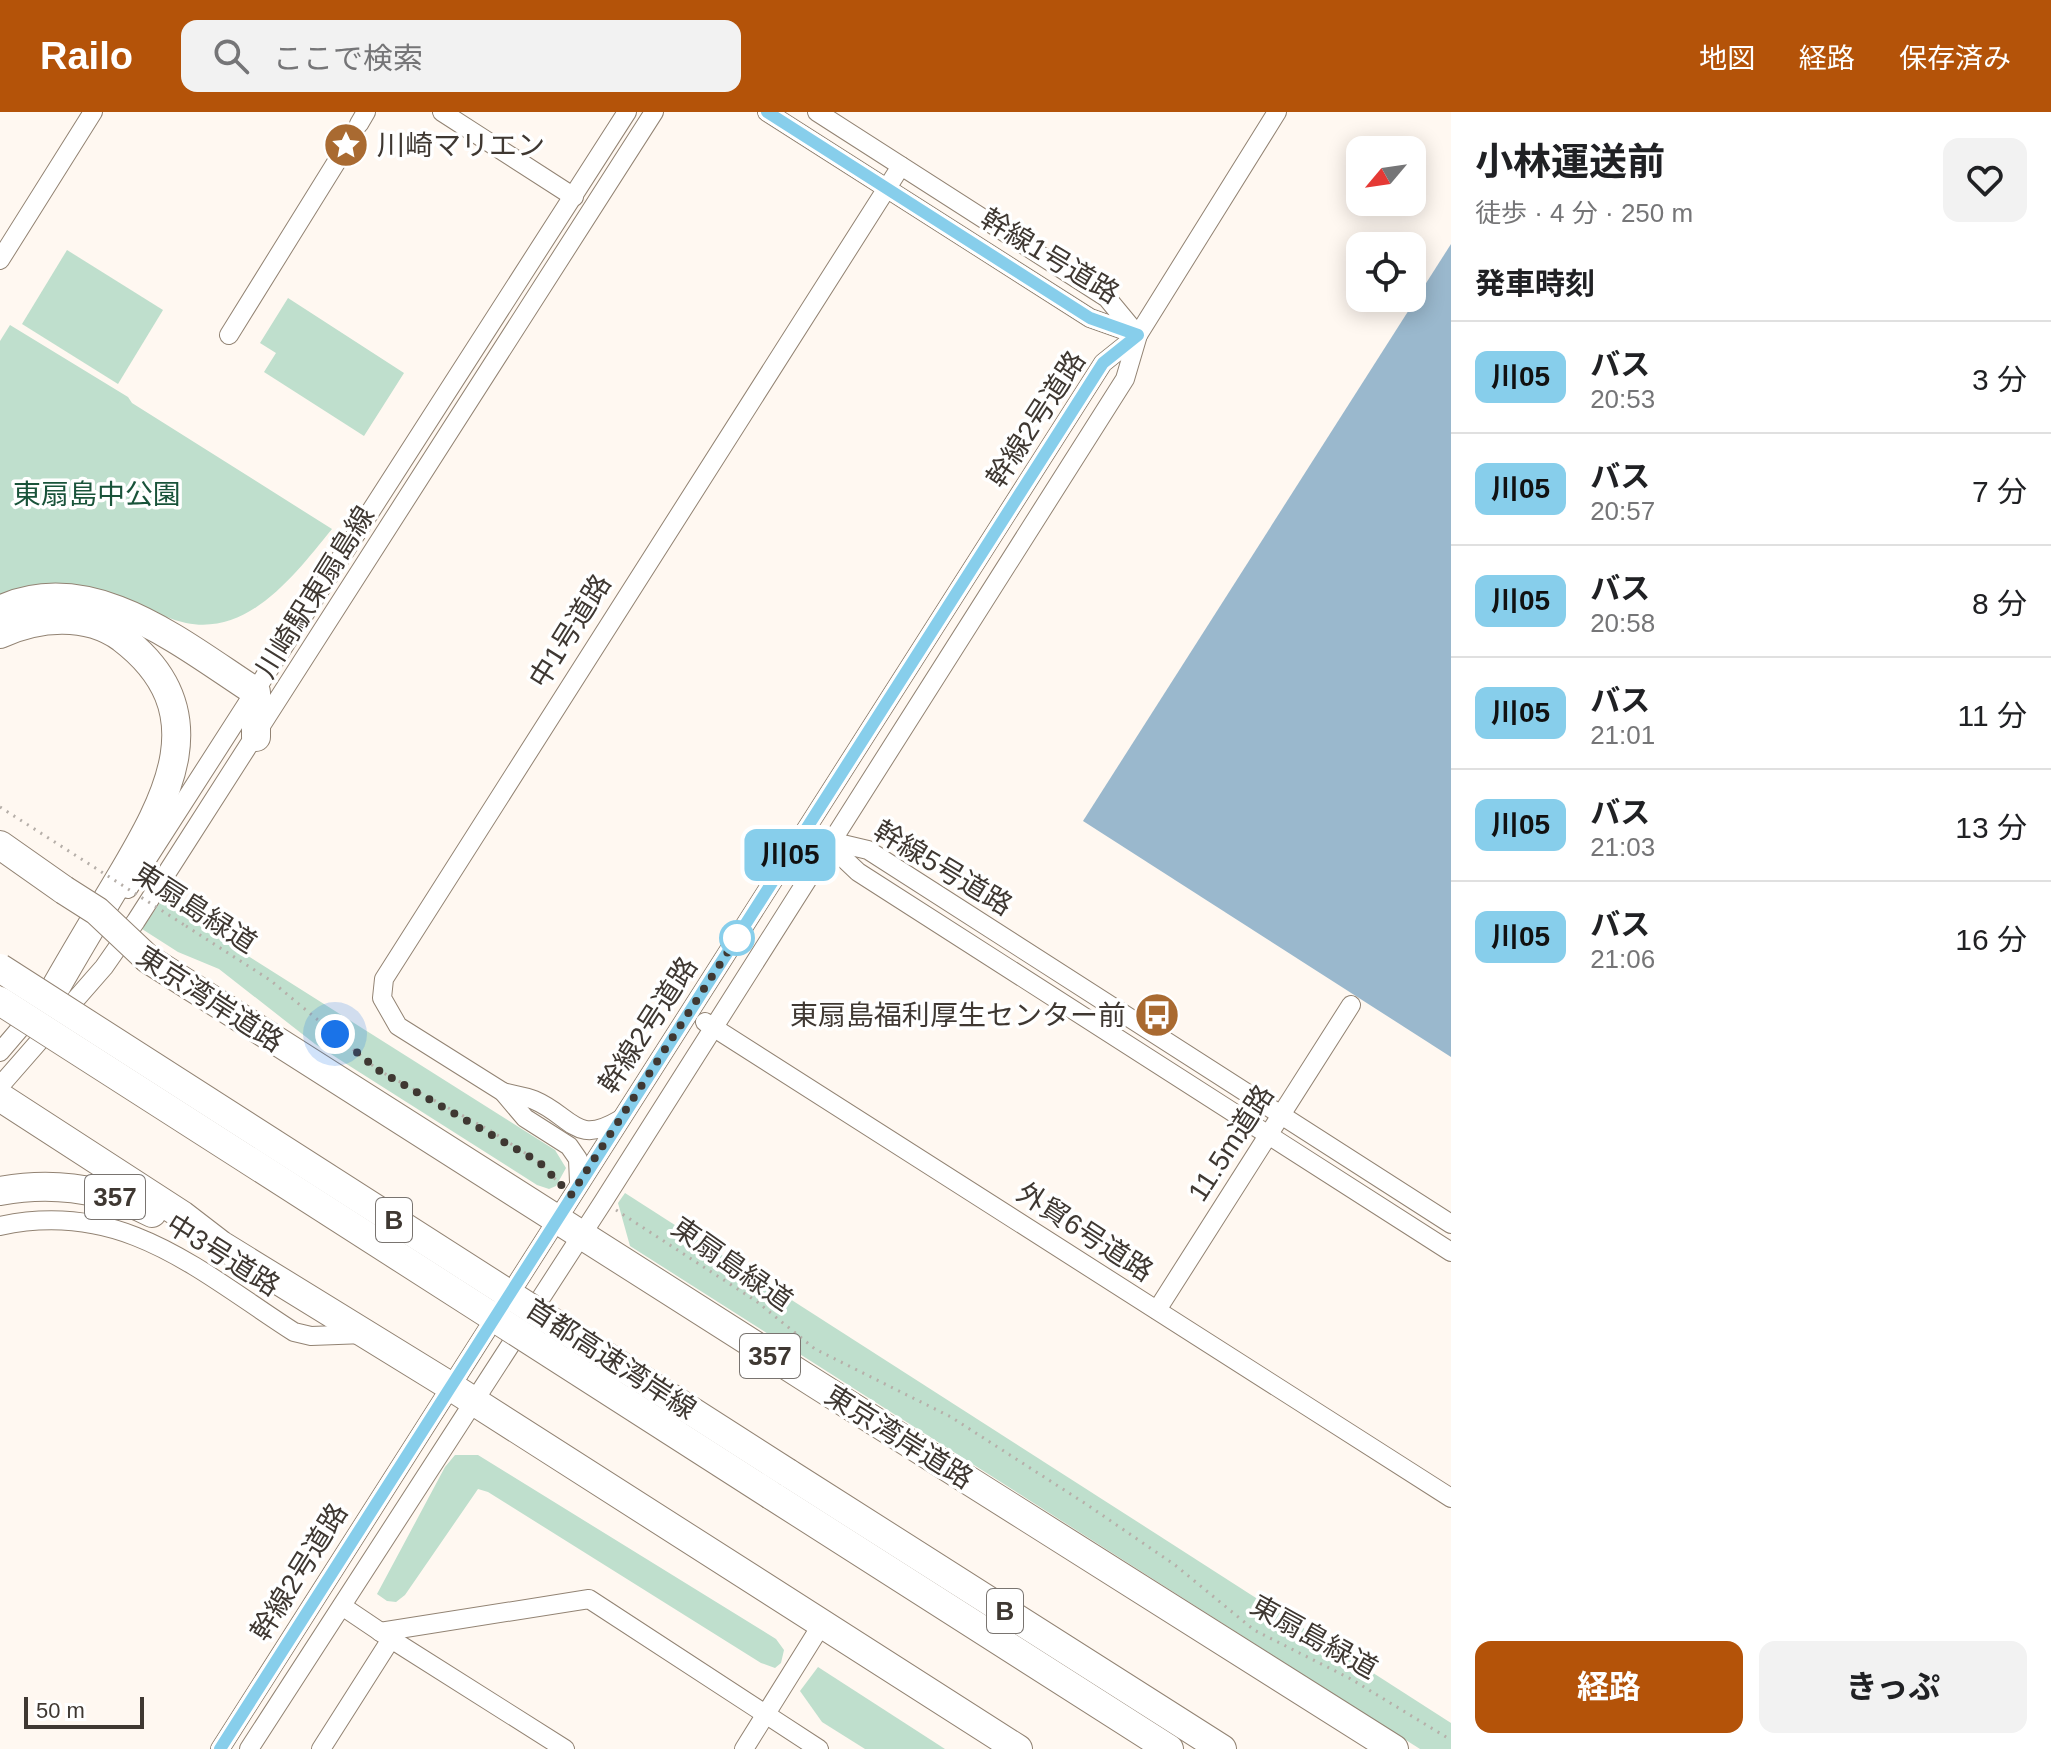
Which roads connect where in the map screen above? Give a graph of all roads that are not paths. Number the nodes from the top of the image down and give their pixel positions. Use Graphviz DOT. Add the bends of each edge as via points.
graph roads {
  1 [pos="93,112"];
  2 [pos="442,112"];
  3 [pos="627,112"];
  4 [pos="654,112"];
  5 [pos="767,112"];
  6 [pos="817,112"];
  7 [pos="1277,112"];
  8 [pos="342,153"];
  9 [pos="901,166"];
  10 [pos="886,188"];
  11 [pos="574,197"];
  12 [pos="0,260"];
  13 [pos="229,335"];
  14 [pos="1138,335"];
  15 [pos="0,610"];
  16 [pos="0,634"];
  17 [pos="256,692"];
  18 [pos="256,737"];
  19 [pos="808,828"];
  20 [pos="830,841"];
  21 [pos="0,845"];
  22 [pos="0,865"];
  23 [pos="62,897"];
  24 [pos="0,968"];
  25 [pos="57,985"];
  26 [pos="0,1001"];
  27 [pos="1351,1005"];
  28 [pos="690,1012"];
  29 [pos="712,1026"];
  30 [pos="0,1052"];
  31 [pos="0,1086"];
  32 [pos="503,1092"];
  33 [pos="0,1097"];
  34 [pos="1283,1114"];
  35 [pos="620,1120"];
  36 [pos="1268,1135"];
  37 [pos="575,1189"];
  38 [pos="0,1191"];
  39 [pos="556,1219"];
  40 [pos="1451,1224"];
  41 [pos="0,1226"];
  42 [pos="580,1234"];
  43 [pos="221,1245"];
  44 [pos="1451,1252"];
  45 [pos="1157,1310"];
  46 [pos="368,1334"];
  47 [pos="450,1386"];
  48 [pos="475,1402"];
  49 [pos="1451,1498"];
  50 [pos="342,1606"];
  51 [pos="822,1624"];
  52 [pos="385,1635"];
  53 [pos="765,1714"];
  54 [pos="220,1749"];
  55 [pos="249,1749"];
  56 [pos="321,1749"];
  57 [pos="565,1749"];
  58 [pos="744,1749"];
  59 [pos="819,1749"];
  60 [pos="1018,1749"];
  61 [pos="1169,1749"];
  62 [pos="1222,1749"];
  63 [pos="1394,1749"];
  1 -- 12 [label="street"];
  2 -- 11 [label="street"];
  3 -- 11 [label="street, 川崎駅東扇島線"];
  4 -- 18 [label="street, 川崎駅東扇島線"];
  5 -- 10 [label="street, 幹線1号道路"];
  6 -- 9 [label="street, 幹線1号道路"];
  7 -- 14 [label="street"];
  8 -- 13 [label="street"];
  9 -- 10 [label="street, 中1号道路"];
  9 -- 14 [label="street, 幹線1号道路" via="1107,298"];
  10 -- 14 [label="street, 幹線1号道路" via="1090,318"];
  10 -- 32 [label="street, 中1号道路" via="384,979 385,1007 398,1026"];
  11 -- 17 [label="street, 川崎駅東扇島線"];
  14 -- 19 [label="street, 幹線2号道路" via="1103,363"];
  14 -- 20 [label="street, 幹線2号道路" via="1125,379"];
  15 -- 17 [label="highway" via="31,598 56,596 102,604 158,629"];
  16 -- 25 [label="highway" via="57,619 114,633 153,668 173,713 174,763 164,799"];
  17 -- 18 [label="highway"];
  17 -- 25 [label="street, 川崎駅東扇島線" via="146,862"];
  18 -- 31 [label="street, 川崎駅東扇島線" via="104,967"];
  19 -- 20 [label="street"];
  19 -- 28 [label="street, 幹線2号道路"];
  20 -- 29 [label="street, 幹線2号道路"];
  20 -- 34 [label="street, 幹線5号道路" via="868,850"];
  20 -- 36 [label="street, 幹線5号道路" via="858,872"];
  21 -- 23 [label="highway"];
  22 -- 23 [label="highway, 東京湾岸道路 / 357"];
  23 -- 39 [label="highway, 東京湾岸道路 / 357, bridge" via="148,959"];
  24 -- 62 [label="highway, 首都高速湾岸線 / B, bridge"];
  25 -- 30 [label="street, 川崎駅東扇島線"];
  26 -- 61 [label="highway, 首都高速湾岸線 / B, bridge"];
  27 -- 34 [label="street, 11.5m道路"];
  28 -- 29 [label="street, 外貿6号道路"];
  28 -- 35 [label="street, 幹線2号道路"];
  29 -- 42 [label="street, 幹線2号道路"];
  29 -- 45 [label="street, 外貿6号道路"];
  32 -- 35 [label="street, 中1号道路" via="535,1100 584,1132 600,1131"];
  32 -- 37 [label="street, 中1号道路" via="525,1118 575,1152 580,1169"];
  33 -- 43 [label="highway, 357"];
  34 -- 36 [label="street, 11.5m道路"];
  34 -- 40 [label="street, 幹線5号道路"];
  35 -- 37 [label="street, 幹線2号道路"];
  36 -- 44 [label="street, 幹線5号道路"];
  36 -- 45 [label="street, 11.5m道路"];
  37 -- 39 [label="street, 幹線2号道路"];
  38 -- 43 [label="highway, 357" via="45,1185 92,1190 121,1198"];
  39 -- 42 [label="highway, 東京湾岸道路 / 357"];
  39 -- 47 [label="street, 幹線2号道路"];
  41 -- 46 [label="street, 中3号道路" via="52,1219 123,1231 194,1264 294,1332"];
  42 -- 48 [label="street, 幹線2号道路"];
  42 -- 63 [label="highway, 東京湾岸道路 / 357"];
  43 -- 46 [label="highway, 357"];
  45 -- 49 [label="street, 外貿6号道路"];
  46 -- 47 [label="highway, 357"];
  47 -- 48 [label="highway, 357"];
  47 -- 54 [label="street, 幹線2号道路"];
  48 -- 50 [label="street, 幹線2号道路"];
  48 -- 51 [label="highway, 357"];
  50 -- 52 [label="street"];
  50 -- 55 [label="street, 幹線2号道路"];
  51 -- 53 [label="street"];
  51 -- 60 [label="highway, 357"];
  52 -- 53 [label="street" via="589,1599"];
  52 -- 56 [label="street"];
  52 -- 57 [label="street"];
  53 -- 58 [label="street"];
  53 -- 59 [label="street"];
}
